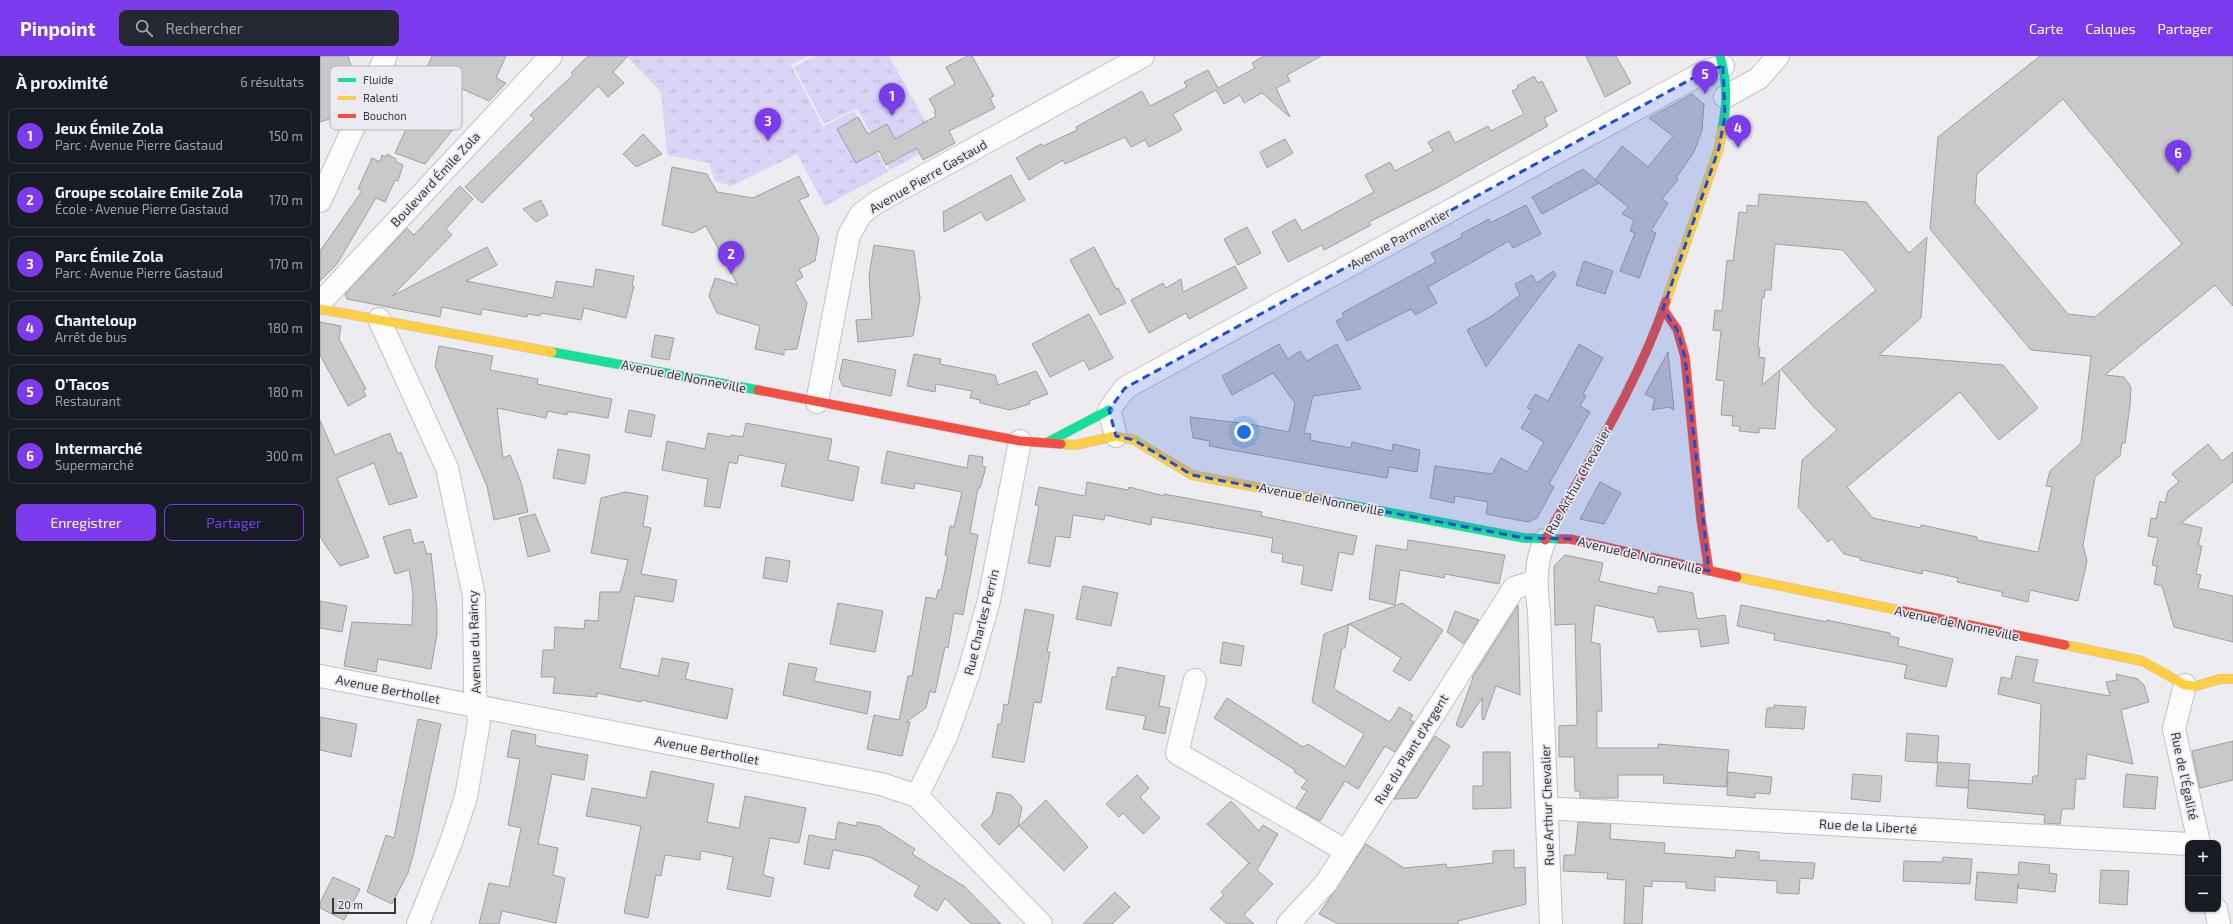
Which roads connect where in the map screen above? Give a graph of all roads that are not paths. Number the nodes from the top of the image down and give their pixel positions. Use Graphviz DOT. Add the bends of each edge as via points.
graph roads {
  1 [pos="386,56"];
  2 [pos="551,56"];
  3 [pos="1143,56"];
  4 [pos="1778,56"];
  5 [pos="1722,61"];
  6 [pos="381,66"];
  7 [pos="1725,97"];
  8 [pos="352,130"];
  9 [pos="320,201"];
  10 [pos="320,303"];
  11 [pos="1663,308"];
  12 [pos="320,309"];
  13 [pos="379,319"];
  14 [pos="818,402"];
  15 [pos="1109,410"];
  16 [pos="1116,436"];
  17 [pos="1020,441"];
  18 [pos="1047,442"];
  19 [pos="1545,540"];
  20 [pos="1709,571"];
  21 [pos="1536,581"];
  22 [pos="320,676"];
  23 [pos="2233,679"];
  24 [pos="1195,680"];
  25 [pos="2185,686"];
  26 [pos="478,706"];
  27 [pos="917,796"];
  28 [pos="1548,810"];
  29 [pos="2198,840"];
  30 [pos="2185,844"];
  31 [pos="1346,851"];
  32 [pos="2217,912"];
  33 [pos="418,924"];
  34 [pos="1040,924"];
  35 [pos="1288,924"];
  36 [pos="1551,924"];
  37 [pos="2219,924"];
  1 -- 6 [label="street"];
  2 -- 10 [label="street, Boulevard Émile Zola"];
  3 -- 14 [label="street, Avenue Pierre Gastaud" via="877,202 861,214 849,235"];
  4 -- 7 [label="street" via="1758,78"];
  5 -- 7 [label="street, Rue Arthur Chevalier"];
  5 -- 15 [label="street, Avenue Parmentier" via="1125,388"];
  7 -- 11 [label="street, Rue Arthur Chevalier" via="1725,115 1719,148"];
  8 -- 9 [label="street"];
  11 -- 19 [label="street, Rue Arthur Chevalier" via="1649,348 1631,385"];
  11 -- 20 [label="street" via="1677,329 1685,357 1701,518"];
  12 -- 13 [label="street, Avenue de Nonneville"];
  13 -- 14 [label="street, Avenue de Nonneville"];
  13 -- 26 [label="street, Avenue du Raincy" via="447,468 474,596 475,691"];
  14 -- 17 [label="street, Avenue de Nonneville"];
  15 -- 16 [label="street"];
  15 -- 18 [label="street, Avenue de Nonneville" via="1090,418 1066,436"];
  16 -- 18 [label="street, Avenue de Nonneville" via="1075,445"];
  16 -- 19 [label="street, Avenue de Nonneville" via="1134,440 1192,475"];
  17 -- 18 [label="street, Avenue de Nonneville"];
  17 -- 27 [label="street, Rue Charles Perrin" via="989,600 968,675 946,737"];
  19 -- 20 [label="street, Avenue de Nonneville" via="1570,539"];
  19 -- 21 [label="street, Rue Arthur Chevalier" via="1539,554"];
  20 -- 25 [label="street, Avenue de Nonneville" via="2142,661"];
  21 -- 28 [label="street, Rue Arthur Chevalier" via="1540,613"];
  21 -- 31 [label="street, Rue du Plant d'Argent" via="1514,588"];
  22 -- 26 [label="street, Avenue Berthollet"];
  23 -- 25 [label="street" via="2215,679"];
  24 -- 31 [label="street" via="1177,753"];
  25 -- 29 [label="street, Rue de l'Égalité" via="2174,729"];
  26 -- 27 [label="street, Avenue Berthollet" via="881,784"];
  26 -- 33 [label="street, Avenue du Raincy" via="479,722 466,797 452,842"];
  27 -- 34 [label="street, Avenue Berthollet"];
  28 -- 30 [label="street, Rue de la Liberté" via="1569,809"];
  28 -- 36 [label="street, Rue Arthur Chevalier"];
  31 -- 35 [label="street, Rue du Plant d'Argent" via="1326,883"];
  32 -- 37 [label="street"];
}
